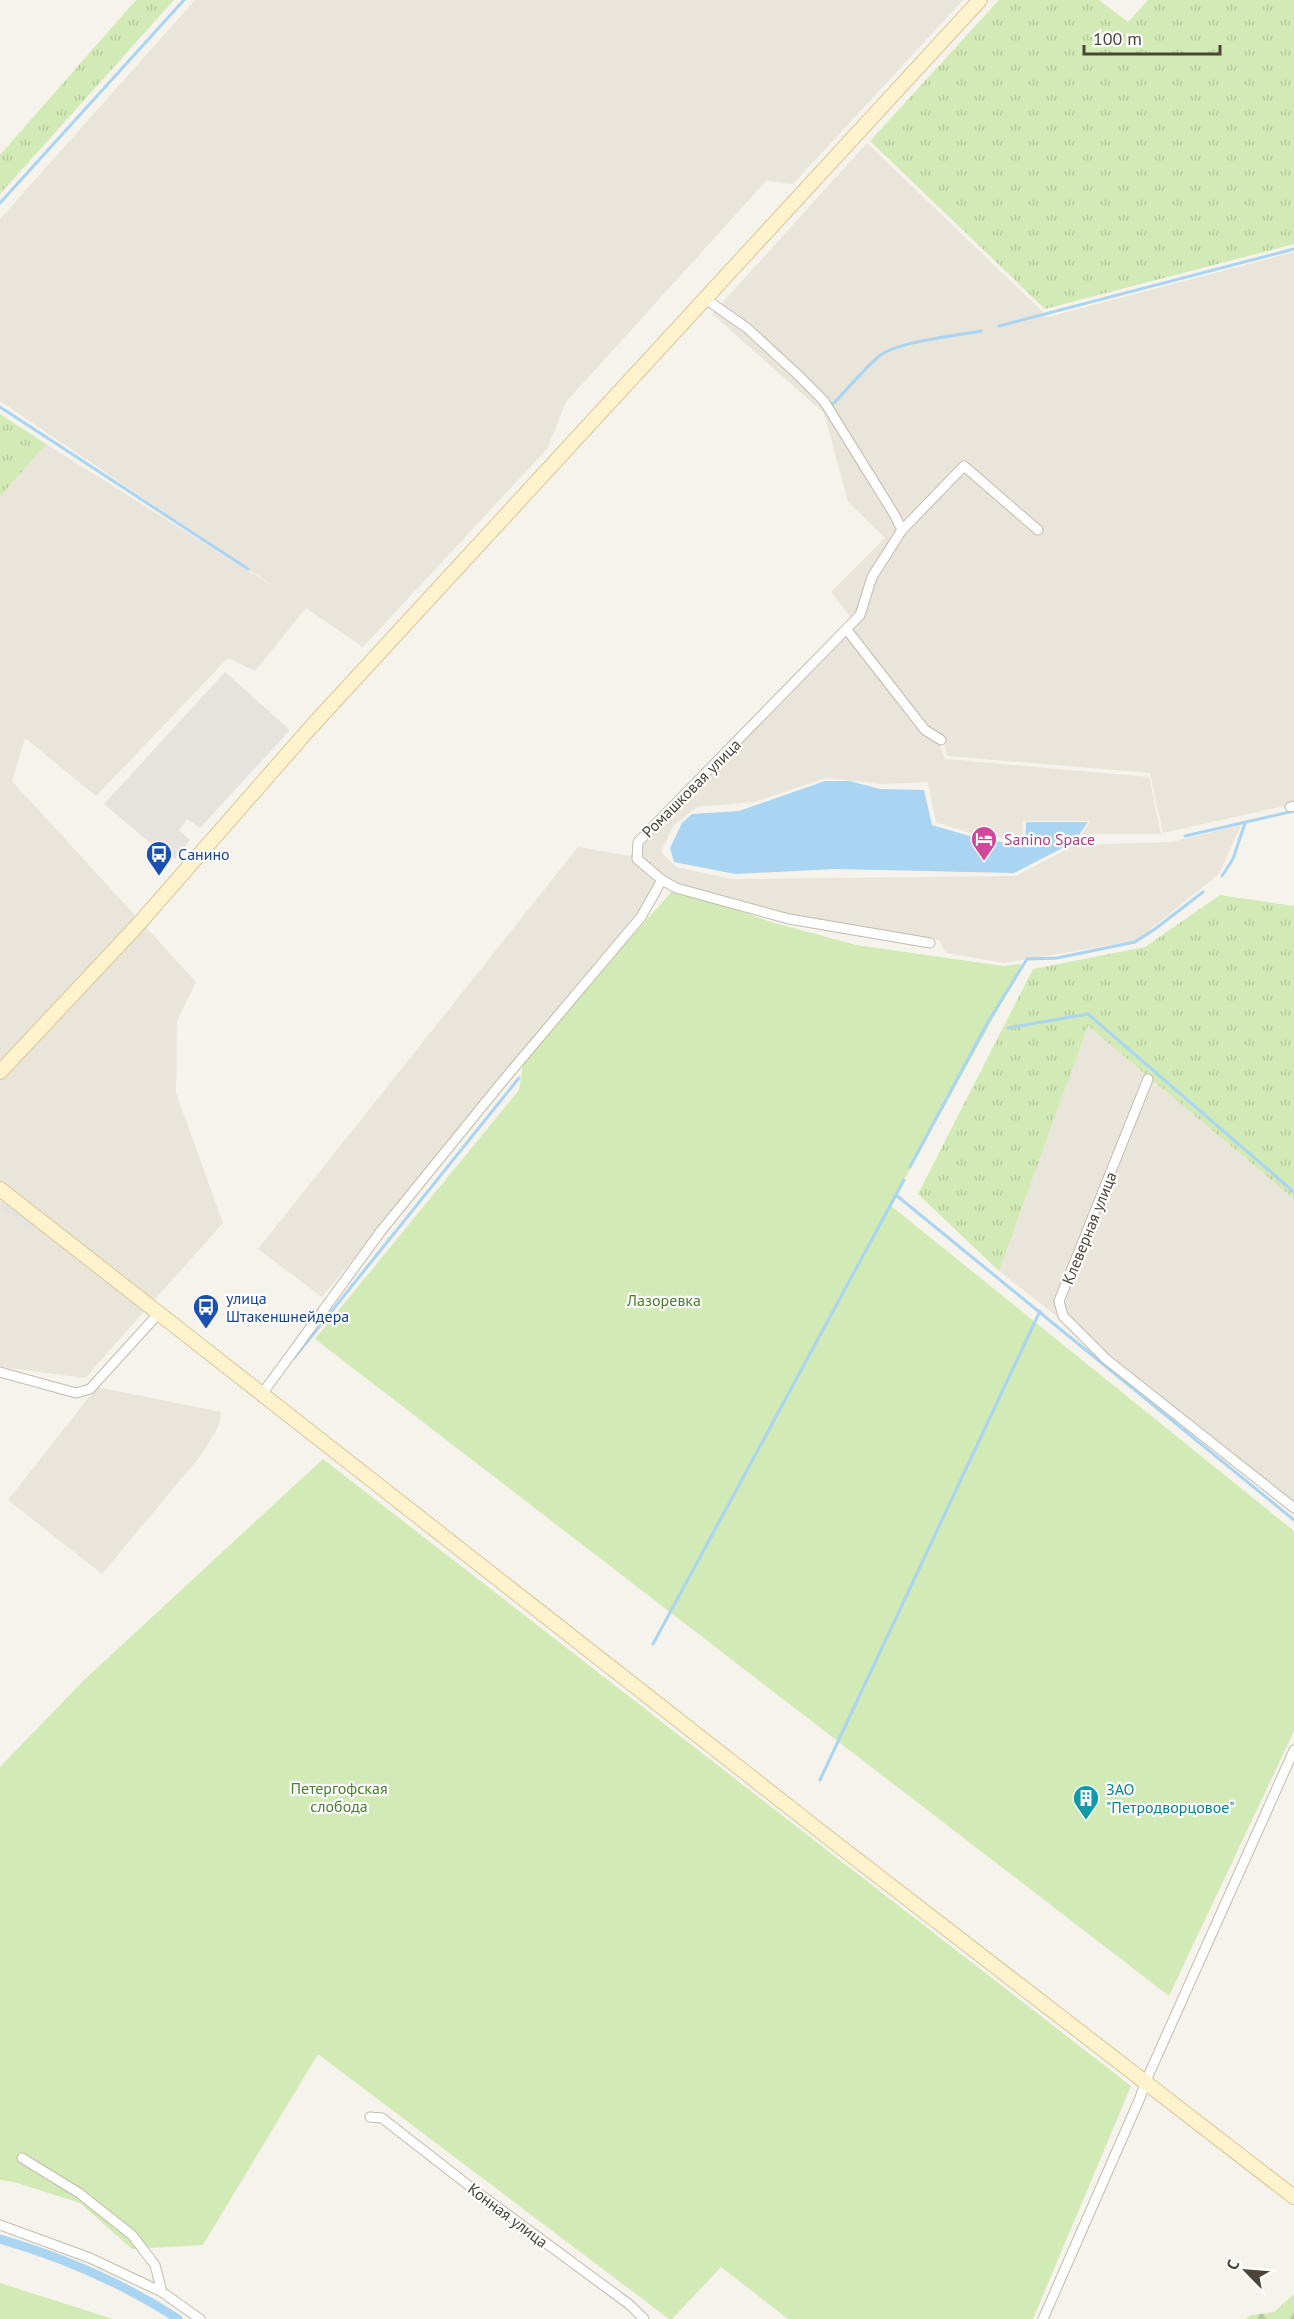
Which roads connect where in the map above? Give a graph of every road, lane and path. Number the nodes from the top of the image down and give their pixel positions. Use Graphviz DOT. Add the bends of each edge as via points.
graph roads {
  1 [pos="980,0"];
  2 [pos="707,300"];
  3 [pos="902,530"];
  4 [pos="1038,530"];
  5 [pos="847,630"];
  6 [pos="941,740"];
  7 [pos="662,880"];
  8 [pos="930,944"];
  9 [pos="0,1072"];
  10 [pos="1148,1079"];
  11 [pos="0,1189"];
  12 [pos="159,1313"];
  13 [pos="0,1372"];
  14 [pos="262,1394"];
  15 [pos="1294,1508"];
  16 [pos="1294,1750"];
  17 [pos="1144,2083"];
  18 [pos="370,2117"];
  19 [pos="22,2158"];
  20 [pos="1294,2197"];
  21 [pos="0,2225"];
  22 [pos="162,2292"];
  23 [pos="200,2319"];
  24 [pos="644,2319"];
  25 [pos="1042,2319"];
  1 -- 2 [label="street"];
  2 -- 3 [label="street" via="747,328 824,401"];
  2 -- 9 [label="street" via="319,719 136,927"];
  3 -- 4 [label="street, Ромашковая улица" via="964,466"];
  3 -- 5 [label="street, Ромашковая улица" via="872,577 860,615"];
  5 -- 6 [label="street" via="925,730"];
  5 -- 7 [label="street, Ромашковая улица" via="638,842 637,859"];
  7 -- 8 [label="street, Ромашковая улица" via="676,888 789,919"];
  7 -- 14 [label="street" via="641,917 381,1232"];
  10 -- 15 [label="street, Клеверная улица" via="1059,1301 1063,1316 1106,1359"];
  11 -- 12 [label="street"];
  12 -- 13 [label="street" via="90,1389 76,1393"];
  12 -- 14 [label="street"];
  14 -- 17 [label="street"];
  16 -- 17 [label="street"];
  17 -- 20 [label="street"];
  17 -- 25 [label="street"];
  18 -- 24 [label="street, Конная улица" via="382,2118"];
  19 -- 22 [label="street" via="79,2193 132,2235 155,2265"];
  21 -- 22 [label="street" via="90,2258"];
  22 -- 23 [label="street"];
}
